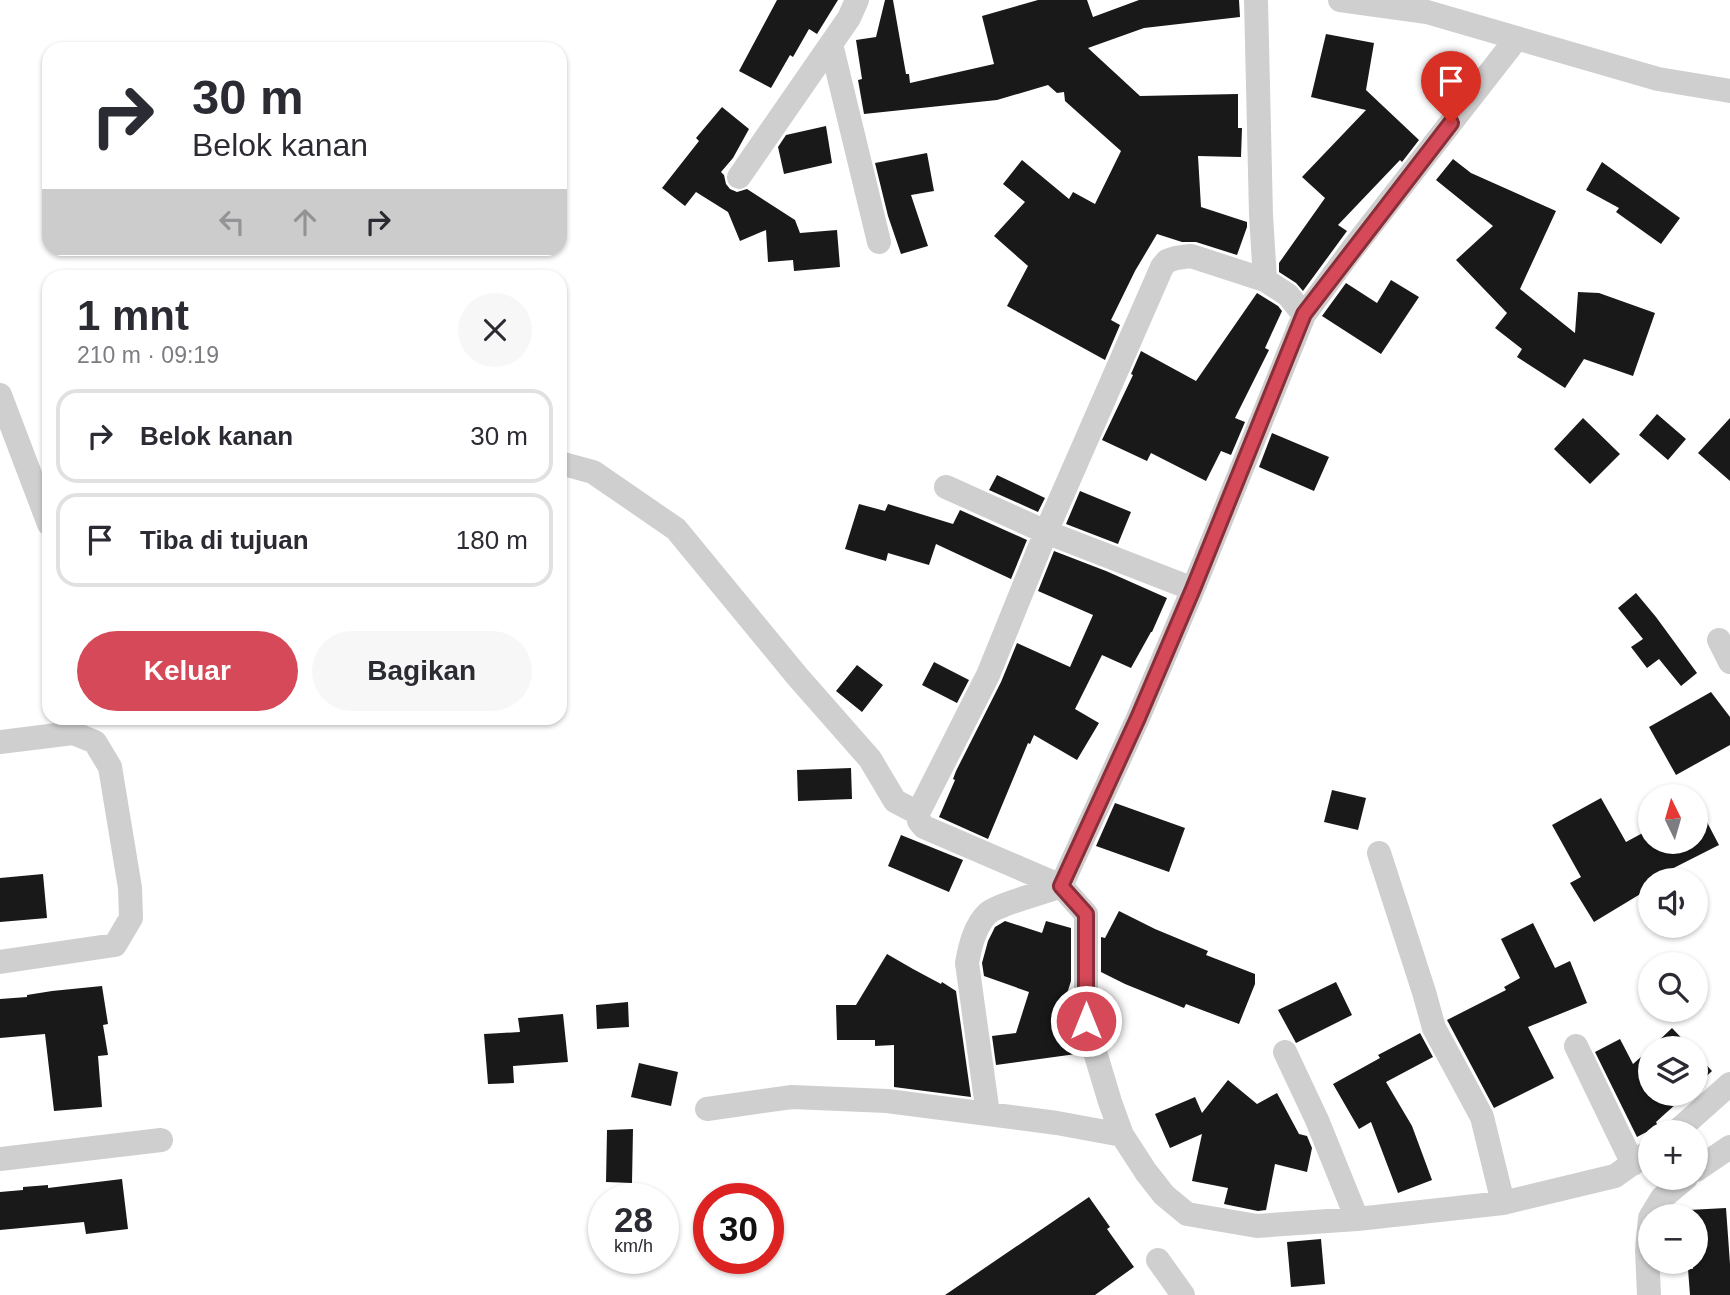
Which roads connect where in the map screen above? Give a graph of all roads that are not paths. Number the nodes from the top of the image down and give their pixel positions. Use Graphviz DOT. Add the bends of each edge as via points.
graph roads {
  1 [pos="857,0"];
  2 [pos="1256,0"];
  3 [pos="1340,0"];
  4 [pos="1517,38"];
  5 [pos="831,44"];
  6 [pos="1730,91"];
  7 [pos="738,177"];
  8 [pos="879,242"];
  9 [pos="1265,280"];
  10 [pos="1304,314"];
  11 [pos="0,395"];
  12 [pos="567,465"];
  13 [pos="947,487"];
  14 [pos="42,506"];
  15 [pos="1046,533"];
  16 [pos="1193,589"];
  17 [pos="0,742"];
  18 [pos="918,813"];
  19 [pos="1379,853"];
  20 [pos="1061,886"];
  21 [pos="0,962"];
  22 [pos="1576,1046"];
  23 [pos="1285,1052"];
  24 [pos="1730,1084"];
  25 [pos="707,1109"];
  26 [pos="988,1114"];
  27 [pos="1690,1120"];
  28 [pos="1122,1135"];
  29 [pos="161,1140"];
  30 [pos="1730,1146"];
  31 [pos="1638,1151"];
  32 [pos="0,1159"];
  33 [pos="1638,1161"];
  34 [pos="1708,1162"];
  35 [pos="1672,1190"];
  36 [pos="1503,1203"];
  37 [pos="1659,1204"];
  38 [pos="1356,1219"];
  39 [pos="1158,1261"];
  40 [pos="1649,1274"];
  41 [pos="1183,1295"];
  42 [pos="1650,1295"];
  1 -- 5 [label="street"];
  2 -- 9 [label="street"];
  3 -- 4 [label="street" via="1427,12"];
  4 -- 6 [label="street" via="1658,79"];
  4 -- 10 [label="street"];
  5 -- 7 [label="street"];
  5 -- 8 [label="street"];
  9 -- 10 [label="street" via="1288,295"];
  9 -- 15 [label="street" via="1191,256 1167,261"];
  10 -- 16 [label="street"];
  11 -- 14 [label="street"];
  12 -- 18 [label="street" via="593,472 676,529 870,759 895,801"];
  13 -- 15 [label="street"];
  15 -- 16 [label="street"];
  15 -- 18 [label="street" via="988,675"];
  16 -- 20 [label="street"];
  17 -- 21 [label="street" via="73,733 95,742 110,767 131,918 115,945"];
  18 -- 20 [label="street" via="924,827"];
  19 -- 36 [label="street" via="1434,1028 1482,1117"];
  20 -- 26 [label="street" via="991,910 970,945 967,963"];
  20 -- 28 [label="street" via="1086,914 1086,1021"];
  22 -- 31 [label="street"];
  23 -- 38 [label="street"];
  24 -- 27 [label="street"];
  25 -- 26 [label="street" via="792,1097 887,1101"];
  26 -- 28 [label="street"];
  28 -- 38 [label="street" via="1164,1195 1187,1214 1257,1226"];
  29 -- 32 [label="street"];
  30 -- 34 [label="street"];
  33 -- 36 [label="street" via="1615,1176"];
  35 -- 37 [label="street"];
  36 -- 38 [label="street"];
  39 -- 41 [label="street"];
  40 -- 42 [label="street"];
}
